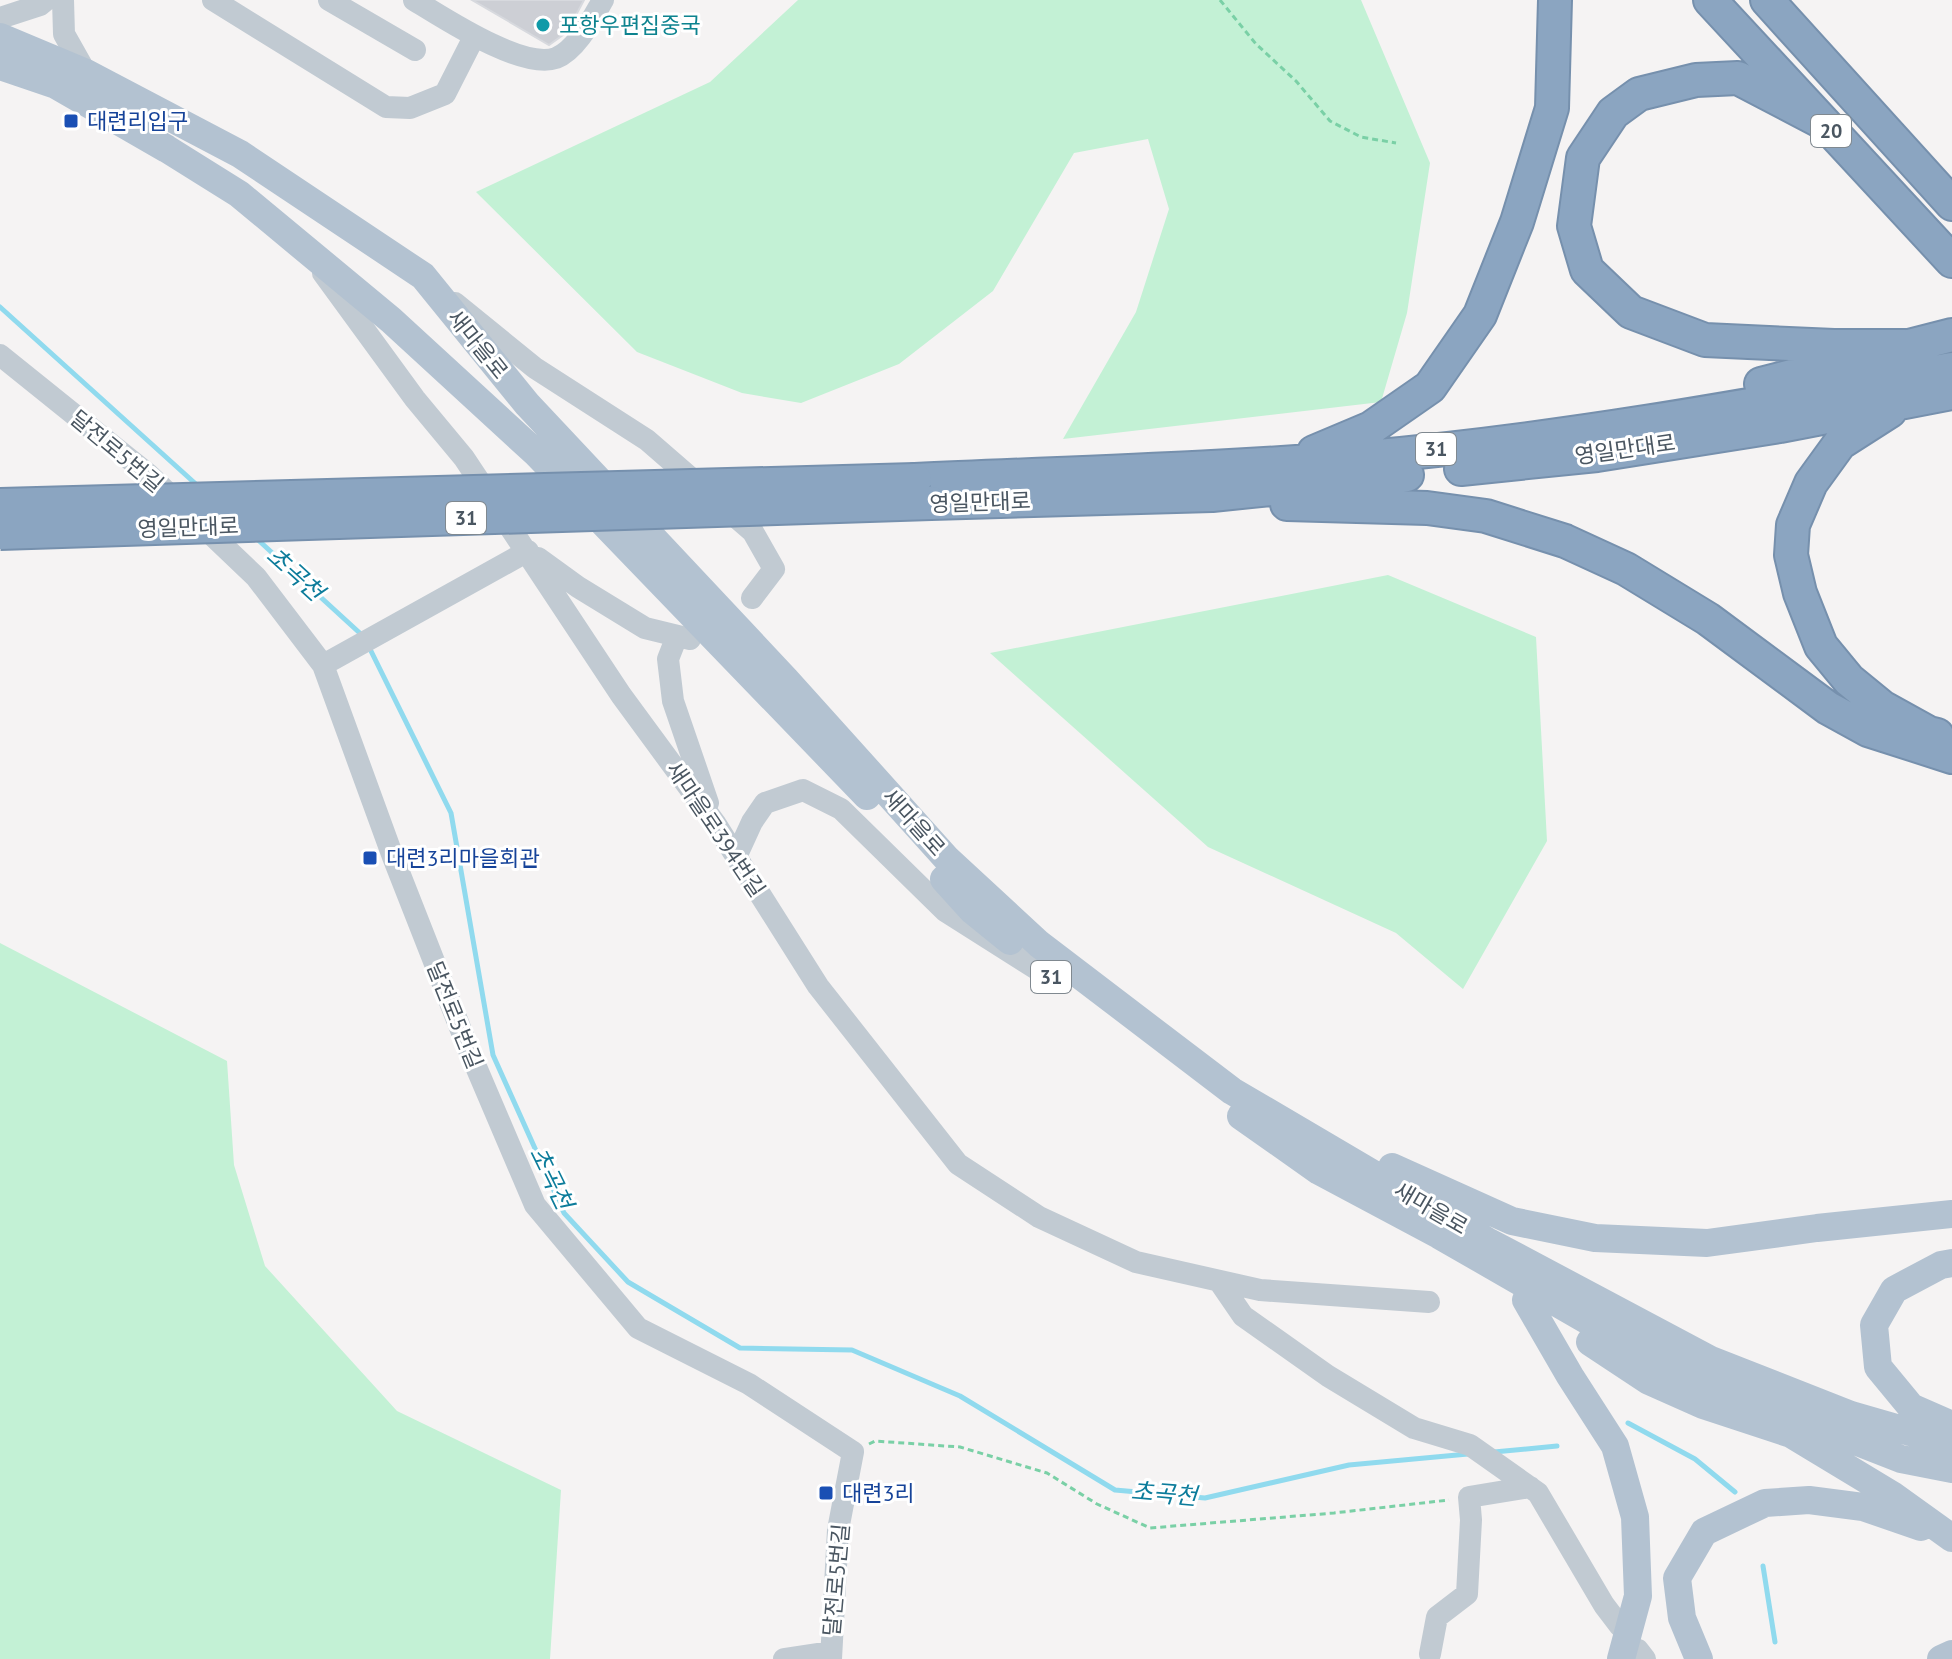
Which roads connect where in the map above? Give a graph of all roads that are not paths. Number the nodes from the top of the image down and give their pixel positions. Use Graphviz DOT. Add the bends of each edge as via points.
graph roads {
  1 [pos="46,0"];
  2 [pos="63,0"];
  3 [pos="213,0"];
  4 [pos="329,0"];
  5 [pos="414,0"];
  6 [pos="603,0"];
  7 [pos="1555,0"];
  8 [pos="1710,0"];
  9 [pos="1767,0"];
  10 [pos="0,18"];
  11 [pos="0,37"];
  12 [pos="474,37"];
  13 [pos="415,50"];
  14 [pos="0,66"];
  15 [pos="86,73"];
  16 [pos="1824,123"];
  17 [pos="1952,204"];
  18 [pos="311,256"];
  19 [pos="1952,261"];
  20 [pos="423,276"];
  21 [pos="1952,335"];
  22 [pos="1905,346"];
  23 [pos="0,355"];
  24 [pos="1952,369"];
  25 [pos="1952,393"];
  26 [pos="1905,402"];
  27 [pos="1669,418"];
  28 [pos="1293,461"];
  29 [pos="923,492"];
  30 [pos="1212,495"];
  31 [pos="0,505"];
  32 [pos="0,533"];
  33 [pos="528,551"];
  34 [pos="752,598"];
  35 [pos="323,665"];
  36 [pos="1952,738"];
  37 [pos="1952,757"];
  38 [pos="715,823"];
  39 [pos="736,857"];
  40 [pos="1054,980"];
  41 [pos="1232,1091"];
  42 [pos="1952,1214"];
  43 [pos="1439,1235"];
  44 [pos="1952,1263"];
  45 [pos="1219,1281"];
  46 [pos="1526,1300"];
  47 [pos="1429,1302"];
  48 [pos="1952,1425"];
  49 [pos="1952,1444"];
  50 [pos="1952,1469"];
  51 [pos="1522,1480"];
  52 [pos="1952,1538"];
  53 [pos="1620,1626"];
  54 [pos="1430,1654"];
  55 [pos="831,1656"];
  56 [pos="1635,1656"];
  57 [pos="1952,1657"];
  58 [pos="784,1659"];
  59 [pos="1699,1659"];
  60 [pos="1941,1659"];
  1 -- 10 [label="street"];
  2 -- 15 [label="street" via="64,34"];
  3 -- 12 [label="street" via="386,107 410,108 445,94"];
  4 -- 13 [label="street"];
  5 -- 12 [label="street"];
  6 -- 12 [label="street" via="580,38 557,58 529,58"];
  7 -- 28 [label="highway" via="1552,108 1517,222 1480,315 1430,387 1371,428"];
  8 -- 16 [label="highway, 20"];
  9 -- 17 [label="highway, 20"];
  11 -- 15 [label="main road, 새마을로 / 31"];
  14 -- 18 [label="main road, 새마을로 / 31" via="56,85 167,149 239,194"];
  15 -- 20 [label="main road, 새마을로 / 31" via="240,154"];
  16 -- 19 [label="highway, 20"];
  16 -- 22 [label="highway" via="1738,78 1696,80 1639,94 1613,113 1583,158 1574,226 1587,270 1631,312 1705,340"];
  18 -- 33 [label="street, 새마을로394번길"];
  18 -- 40 [label="main road, 새마을로 / 31" via="391,320 537,454 973,911"];
  20 -- 34 [label="street" via="535,368 647,440 753,532 774,569"];
  20 -- 41 [label="main road, 새마을로 / 31" via="527,404 947,859 1039,944"];
  21 -- 22 [label="highway"];
  22 -- 27 [label="highway" via="1732,391"];
  23 -- 35 [label="street, 달전로5번길" via="148,474 245,567"];
  24 -- 27 [label="highway, 영일만대로 / 31"];
  25 -- 26 [label="highway, 영일만대로 / 31"];
  26 -- 30 [label="highway, 영일만대로 / 31" via="1597,455"];
  26 -- 36 [label="highway" via="1840,443 1811,483 1793,525 1791,555 1821,646 1849,680 1917,727"];
  27 -- 28 [label="highway, 영일만대로 / 31" via="1499,443"];
  28 -- 29 [label="highway, 영일만대로 / 31"];
  29 -- 30 [label="highway, 영일만대로 / 31"];
  29 -- 31 [label="highway, 영일만대로 / 31, bridge"];
  29 -- 32 [label="highway, 영일만대로 / 31, bridge"];
  30 -- 37 [label="highway" via="1266,504 1442,510 1486,516 1565,541 1626,569 1696,611 1828,708 1868,730"];
  33 -- 35 [label="street"];
  33 -- 38 [label="street, 새마을로394번길" via="621,695"];
  33 -- 38 [label="street" via="645,628 684,638 668,659 673,701"];
  35 -- 55 [label="street, 달전로5번길" via="468,1048 535,1205 638,1328 749,1384 853,1452 838,1530"];
  38 -- 39 [label="street, 새마을로394번길"];
  39 -- 40 [label="street" via="765,803 803,790 841,809 945,911"];
  39 -- 45 [label="street, 새마을로394번길" via="818,986 958,1164 1039,1217 1136,1262"];
  40 -- 43 [label="main road, 새마을로 / 31" via="1319,1171"];
  41 -- 42 [label="main road" via="1512,1221 1595,1238 1707,1243"];
  41 -- 49 [label="main road, 새마을로 / 31" via="1487,1241 1711,1360 1851,1415"];
  43 -- 46 [label="main road"];
  43 -- 50 [label="main road, 새마을로 / 31" via="1672,1369 1901,1459"];
  44 -- 48 [label="main road" via="1894,1290 1874,1325 1878,1367 1911,1407"];
  45 -- 47 [label="street, 새마을로394번길" via="1260,1290"];
  45 -- 51 [label="street" via="1243,1316 1328,1376 1414,1428 1470,1445"];
  46 -- 52 [label="main road" via="1649,1381 1791,1434"];
  46 -- 56 [label="main road" via="1615,1446 1635,1517"];
  51 -- 53 [label="street" via="1538,1493"];
  51 -- 54 [label="street" via="1469,1497 1467,1594 1437,1617"];
  52 -- 59 [label="main road" via="1863,1507 1809,1500 1753,1508 1704,1532 1677,1578 1682,1618"];
  55 -- 58 [label="street"];
  57 -- 60 [label="main road"];
}
